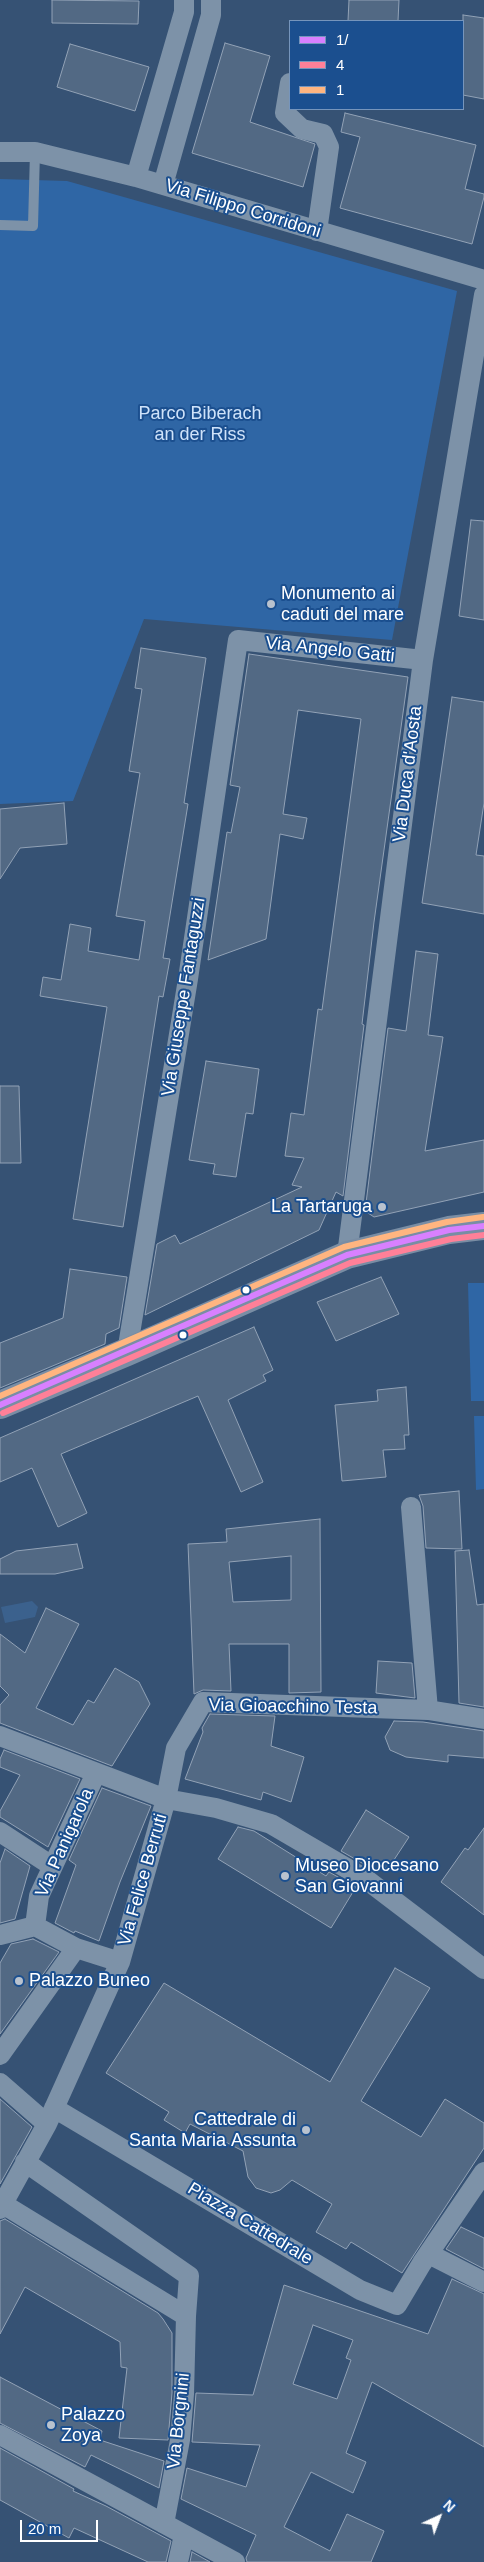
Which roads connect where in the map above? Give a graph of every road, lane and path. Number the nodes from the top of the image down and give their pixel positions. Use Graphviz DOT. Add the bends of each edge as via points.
graph roads {
  1 [pos="184,0"];
  2 [pos="211,0"];
  3 [pos="289,89"];
  4 [pos="0,152"];
  5 [pos="35,152"];
  6 [pos="136,177"];
  7 [pos="163,185"];
  8 [pos="0,225"];
  9 [pos="317,231"];
  10 [pos="484,280"];
  11 [pos="484,295"];
  12 [pos="238,640"];
  13 [pos="423,660"];
  14 [pos="484,1226"];
  15 [pos="347,1255"];
  16 [pos="127,1352"];
  17 [pos="0,1405"];
  18 [pos="411,1507"];
  19 [pos="428,1710"];
  20 [pos="484,1719"];
  21 [pos="0,1736"];
  22 [pos="96,1773"];
  23 [pos="166,1799"];
  24 [pos="0,1832"];
  25 [pos="52,1866"];
  26 [pos="35,1926"];
  27 [pos="0,1935"];
  28 [pos="76,1948"];
  29 [pos="120,1962"];
  30 [pos="484,1969"];
  31 [pos="0,2055"];
  32 [pos="0,2083"];
  33 [pos="51,2116"];
  34 [pos="25,2162"];
  35 [pos="484,2172"];
  36 [pos="1,2206"];
  37 [pos="428,2254"];
  38 [pos="484,2282"];
  39 [pos="186,2316"];
  40 [pos="0,2435"];
  41 [pos="164,2524"];
  42 [pos="184,2535"];
  43 [pos="178,2561"];
  44 [pos="235,2562"];
  1 -- 6 [label="street" via="184,12"];
  2 -- 7 [label="street" via="211,15"];
  3 -- 9 [label="street" via="285,112 302,129 323,134 329,147"];
  4 -- 5 [label="street, Via Filippo Corridoni"];
  5 -- 6 [label="street, Via Filippo Corridoni"];
  5 -- 8 [label="lane" via="33,226"];
  6 -- 7 [label="street, Via Filippo Corridoni"];
  7 -- 9 [label="street, Via Filippo Corridoni"];
  9 -- 10 [label="street, Via Filippo Corridoni"];
  11 -- 13 [label="street, Via Duca d'Aosta"];
  12 -- 13 [label="street, Via Angelo Gatti"];
  12 -- 16 [label="street, Via Giuseppe Fantaguzzi" via="188,979"];
  13 -- 15 [label="street, Via Duca d'Aosta"];
  14 -- 15 [label="street" via="448,1230"];
  15 -- 16 [label="street"];
  16 -- 17 [label="street"];
  18 -- 19 [label="street"];
  19 -- 20 [label="street, Via Gioacchino Testa"];
  19 -- 23 [label="street, Via Gioacchino Testa" via="203,1702 176,1748"];
  21 -- 22 [label="street"];
  22 -- 23 [label="street"];
  22 -- 25 [label="street, Via Panigarola"];
  23 -- 29 [label="street, Via Felice Berruti"];
  23 -- 30 [label="street" via="216,1808 271,1824 367,1880"];
  24 -- 25 [label="street"];
  25 -- 26 [label="street, Via Panigarola" via="40,1896"];
  26 -- 27 [label="street"];
  26 -- 28 [label="street"];
  28 -- 29 [label="street"];
  28 -- 31 [label="street"];
  29 -- 33 [label="street"];
  32 -- 33 [label="street"];
  33 -- 34 [label="street"];
  33 -- 37 [label="street, Piazza Cattedrale" via="360,2290 398,2304"];
  34 -- 36 [label="street"];
  34 -- 39 [label="street" via="189,2276"];
  35 -- 37 [label="street"];
  36 -- 39 [label="street"];
  37 -- 38 [label="street"];
  39 -- 41 [label="street, Via Borgnini" via="180,2440"];
  40 -- 41 [label="street"];
  41 -- 42 [label="street"];
  42 -- 43 [label="street"];
  42 -- 44 [label="street"];
}
